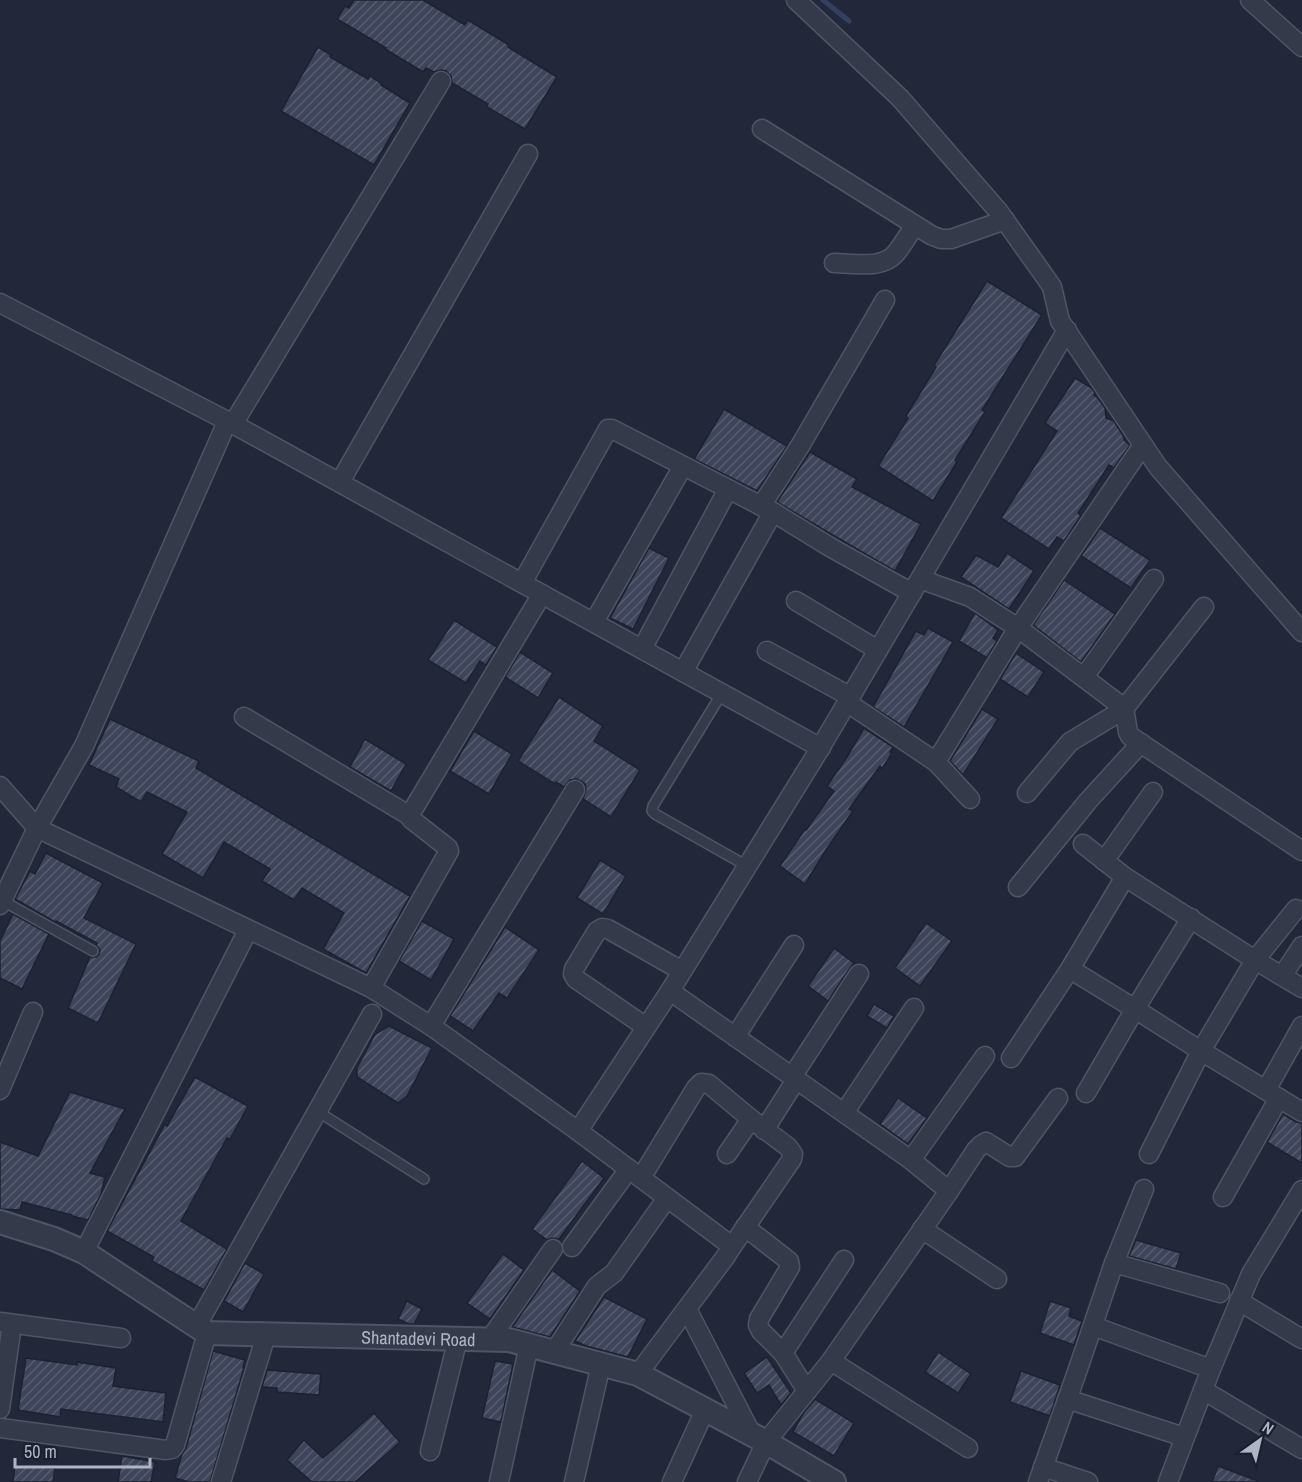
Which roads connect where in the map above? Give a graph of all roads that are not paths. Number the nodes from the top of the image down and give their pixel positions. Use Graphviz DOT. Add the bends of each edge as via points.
graph roads {
  1 [pos="796,0"];
  2 [pos="1250,0"];
  3 [pos="1302,47"];
  4 [pos="441,81"];
  5 [pos="762,129"];
  6 [pos="528,154"];
  7 [pos="1005,220"];
  8 [pos="915,225"];
  9 [pos="834,263"];
  10 [pos="885,300"];
  11 [pos="0,303"];
  12 [pos="1067,330"];
  13 [pos="230,423"];
  14 [pos="1143,445"];
  15 [pos="683,466"];
  16 [pos="340,482"];
  17 [pos="728,489"];
  18 [pos="767,509"];
  19 [pos="1154,579"];
  20 [pos="522,583"];
  21 [pos="916,586"];
  22 [pos="542,594"];
  23 [pos="796,601"];
  24 [pos="1204,607"];
  25 [pos="594,622"];
  26 [pos="1018,628"];
  27 [pos="1302,632"];
  28 [pos="642,649"];
  29 [pos="878,650"];
  30 [pos="767,651"];
  31 [pos="683,672"];
  32 [pos="1084,677"];
  33 [pos="722,693"];
  34 [pos="849,700"];
  35 [pos="1124,708"];
  36 [pos="243,717"];
  37 [pos="1141,743"];
  38 [pos="820,748"];
  39 [pos="936,762"];
  40 [pos="0,786"];
  41 [pos="575,790"];
  42 [pos="1153,792"];
  43 [pos="1027,793"];
  44 [pos="970,799"];
  45 [pos="410,816"];
  46 [pos="37,828"];
  47 [pos="1083,844"];
  48 [pos="1302,851"];
  49 [pos="1104,861"];
  50 [pos="747,866"];
  51 [pos="1125,877"];
  52 [pos="1018,887"];
  53 [pos="1,903"];
  54 [pos="1296,909"];
  55 [pos="1191,918"];
  56 [pos="1280,929"];
  57 [pos="248,930"];
  58 [pos="795,945"];
  59 [pos="1302,945"];
  60 [pos="93,951"];
  61 [pos="1255,960"];
  62 [pos="1070,969"];
  63 [pos="682,971"];
  64 [pos="860,974"];
  65 [pos="1282,976"];
  66 [pos="371,988"];
  67 [pos="1302,988"];
  68 [pos="670,991"];
  69 [pos="914,1008"];
  70 [pos="1135,1009"];
  71 [pos="33,1012"];
  72 [pos="372,1014"];
  73 [pos="431,1026"];
  74 [pos="1302,1026"];
  75 [pos="646,1027"];
  76 [pos="735,1037"];
  77 [pos="1201,1051"];
  78 [pos="985,1056"];
  79 [pos="1011,1058"];
  80 [pos="794,1078"];
  81 [pos="0,1090"];
  82 [pos="1086,1094"];
  83 [pos="1273,1094"];
  84 [pos="1058,1098"];
  85 [pos="317,1111"];
  86 [pos="1302,1112"];
  87 [pos="844,1113"];
  88 [pos="757,1124"];
  89 [pos="578,1131"];
  90 [pos="727,1154"];
  91 [pos="1149,1154"];
  92 [pos="911,1160"];
  93 [pos="635,1173"];
  94 [pos="424,1179"];
  95 [pos="1144,1189"];
  96 [pos="1302,1190"];
  97 [pos="949,1191"];
  98 [pos="1223,1197"];
  99 [pos="667,1198"];
  100 [pos="0,1222"];
  101 [pos="745,1227"];
  102 [pos="922,1229"];
  103 [pos="572,1247"];
  104 [pos="731,1248"];
  105 [pos="553,1249"];
  106 [pos="84,1252"];
  107 [pos="844,1260"];
  108 [pos="1114,1263"];
  109 [pos="996,1279"];
  110 [pos="1220,1293"];
  111 [pos="1239,1301"];
  112 [pos="687,1309"];
  113 [pos="6,1323"];
  114 [pos="1093,1326"];
  115 [pos="202,1330"];
  116 [pos="266,1335"];
  117 [pos="121,1338"];
  118 [pos="458,1338"];
  119 [pos="490,1339"];
  120 [pos="1302,1340"];
  121 [pos="529,1345"];
  122 [pos="554,1352"];
  123 [pos="783,1353"];
  124 [pos="831,1361"];
  125 [pos="601,1364"];
  126 [pos="1210,1369"];
  127 [pos="638,1374"];
  128 [pos="1203,1390"];
  129 [pos="807,1391"];
  130 [pos="1068,1399"];
  131 [pos="0,1409"];
  132 [pos="705,1410"];
  133 [pos="0,1428"];
  134 [pos="1184,1437"];
  135 [pos="759,1439"];
  136 [pos="968,1448"];
  137 [pos="1302,1449"];
  138 [pos="430,1451"];
  139 [pos="1040,1475"];
  140 [pos="822,1479"];
  141 [pos="221,1482"];
  142 [pos="499,1482"];
  143 [pos="574,1482"];
  144 [pos="672,1482"];
  145 [pos="747,1482"];
  146 [pos="1088,1482"];
  147 [pos="1168,1482"];
  1 -- 7 [label="street" via="900,98"];
  2 -- 3 [label="street"];
  4 -- 13 [label="street"];
  5 -- 8 [label="street"];
  6 -- 16 [label="street"];
  7 -- 8 [label="street" via="951,239 940,239"];
  7 -- 12 [label="street" via="1052,287 1060,321"];
  8 -- 9 [label="street" via="888,260 878,264"];
  10 -- 18 [label="street"];
  11 -- 13 [label="street"];
  12 -- 14 [label="street"];
  12 -- 21 [label="street"];
  13 -- 16 [label="street"];
  13 -- 46 [label="street" via="84,746"];
  14 -- 26 [label="street"];
  14 -- 27 [label="street"];
  15 -- 17 [label="street"];
  15 -- 20 [label="street" via="608,429"];
  15 -- 25 [label="street"];
  16 -- 20 [label="street"];
  17 -- 18 [label="street"];
  17 -- 28 [label="street"];
  18 -- 21 [label="street" via="830,547"];
  18 -- 31 [label="street"];
  19 -- 32 [label="street"];
  20 -- 22 [label="street"];
  21 -- 26 [label="street" via="970,597"];
  21 -- 29 [label="street"];
  22 -- 25 [label="street"];
  22 -- 45 [label="street"];
  23 -- 29 [label="street"];
  24 -- 35 [label="street"];
  25 -- 28 [label="street"];
  26 -- 32 [label="street"];
  26 -- 39 [label="street"];
  28 -- 31 [label="street"];
  29 -- 34 [label="street"];
  30 -- 34 [label="street"];
  31 -- 33 [label="street"];
  32 -- 35 [label="street"];
  33 -- 38 [label="street"];
  33 -- 50 [label="lane" via="652,811"];
  34 -- 38 [label="street"];
  34 -- 39 [label="street"];
  35 -- 37 [label="street" via="1128,732"];
  35 -- 43 [label="street" via="1070,742"];
  36 -- 45 [label="street"];
  37 -- 48 [label="street"];
  37 -- 52 [label="street"];
  38 -- 50 [label="street"];
  39 -- 44 [label="street"];
  40 -- 46 [label="street"];
  41 -- 73 [label="street"];
  42 -- 49 [label="street"];
  45 -- 66 [label="street" via="449,851"];
  46 -- 53 [label="street"];
  46 -- 57 [label="street"];
  47 -- 49 [label="street"];
  49 -- 51 [label="street"];
  50 -- 63 [label="street"];
  51 -- 55 [label="street"];
  51 -- 62 [label="street"];
  53 -- 60 [label="lane"];
  54 -- 56 [label="street"];
  55 -- 61 [label="street"];
  55 -- 70 [label="street"];
  56 -- 59 [label="street"];
  56 -- 61 [label="street"];
  57 -- 66 [label="street"];
  57 -- 106 [label="street"];
  58 -- 76 [label="street"];
  59 -- 65 [label="street"];
  61 -- 65 [label="street"];
  61 -- 77 [label="street"];
  62 -- 70 [label="street"];
  62 -- 79 [label="street"];
  63 -- 68 [label="street"];
  63 -- 75 [label="street" via="608,929 597,931 573,974"];
  64 -- 80 [label="street"];
  65 -- 67 [label="street"];
  66 -- 73 [label="street"];
  68 -- 75 [label="street"];
  68 -- 76 [label="street"];
  69 -- 87 [label="street"];
  70 -- 77 [label="street"];
  70 -- 82 [label="street"];
  71 -- 81 [label="street"];
  72 -- 85 [label="street"];
  73 -- 89 [label="street"];
  74 -- 83 [label="street"];
  75 -- 89 [label="street"];
  76 -- 80 [label="street"];
  77 -- 83 [label="street"];
  77 -- 91 [label="street"];
  78 -- 92 [label="street"];
  80 -- 87 [label="street"];
  80 -- 88 [label="street"];
  83 -- 86 [label="street"];
  83 -- 98 [label="street"];
  84 -- 97 [label="street" via="1015,1157 986,1142"];
  85 -- 94 [label="lane"];
  85 -- 115 [label="street"];
  87 -- 92 [label="street"];
  88 -- 90 [label="street"];
  88 -- 93 [label="street" via="709,1084 701,1083"];
  88 -- 101 [label="street" via="793,1154"];
  89 -- 93 [label="street"];
  92 -- 97 [label="street"];
  93 -- 99 [label="street"];
  93 -- 103 [label="street"];
  95 -- 108 [label="street"];
  96 -- 111 [label="street" via="1255,1266"];
  97 -- 102 [label="street"];
  99 -- 104 [label="street"];
  99 -- 122 [label="street" via="614,1273 597,1286"];
  100 -- 106 [label="street"];
  101 -- 104 [label="street"];
  101 -- 123 [label="street" via="789,1261 790,1267 758,1325"];
  102 -- 109 [label="street"];
  102 -- 124 [label="street"];
  104 -- 112 [label="street"];
  105 -- 119 [label="street"];
  106 -- 115 [label="street"];
  107 -- 123 [label="street"];
  108 -- 110 [label="street"];
  108 -- 114 [label="street"];
  111 -- 120 [label="street"];
  111 -- 126 [label="street"];
  112 -- 127 [label="street"];
  112 -- 135 [label="street"];
  113 -- 117 [label="street"];
  113 -- 131 [label="street"];
  114 -- 126 [label="street"];
  114 -- 130 [label="street"];
  115 -- 116 [label="street, Shantadevi Road"];
  115 -- 133 [label="street" via="172,1449"];
  116 -- 118 [label="street, Shantadevi Road"];
  116 -- 141 [label="street"];
  118 -- 119 [label="street, Shantadevi Road"];
  118 -- 138 [label="street"];
  119 -- 121 [label="street, Shantadevi Road"];
  121 -- 122 [label="street, Shantadevi Road"];
  121 -- 142 [label="street"];
  122 -- 125 [label="street, Shantadevi Road"];
  123 -- 129 [label="street"];
  124 -- 129 [label="street"];
  124 -- 136 [label="street"];
  125 -- 127 [label="street, Shantadevi Road"];
  125 -- 143 [label="street"];
  126 -- 128 [label="street"];
  127 -- 132 [label="street, Shantadevi Road"];
  128 -- 134 [label="street"];
  128 -- 137 [label="street"];
  129 -- 135 [label="street"];
  130 -- 134 [label="street"];
  130 -- 139 [label="street"];
  132 -- 135 [label="street, Shantadevi Road"];
  132 -- 144 [label="street"];
  134 -- 147 [label="street"];
  135 -- 140 [label="street, Shantadevi Road"];
  135 -- 145 [label="street"];
  139 -- 146 [label="street"];
}
